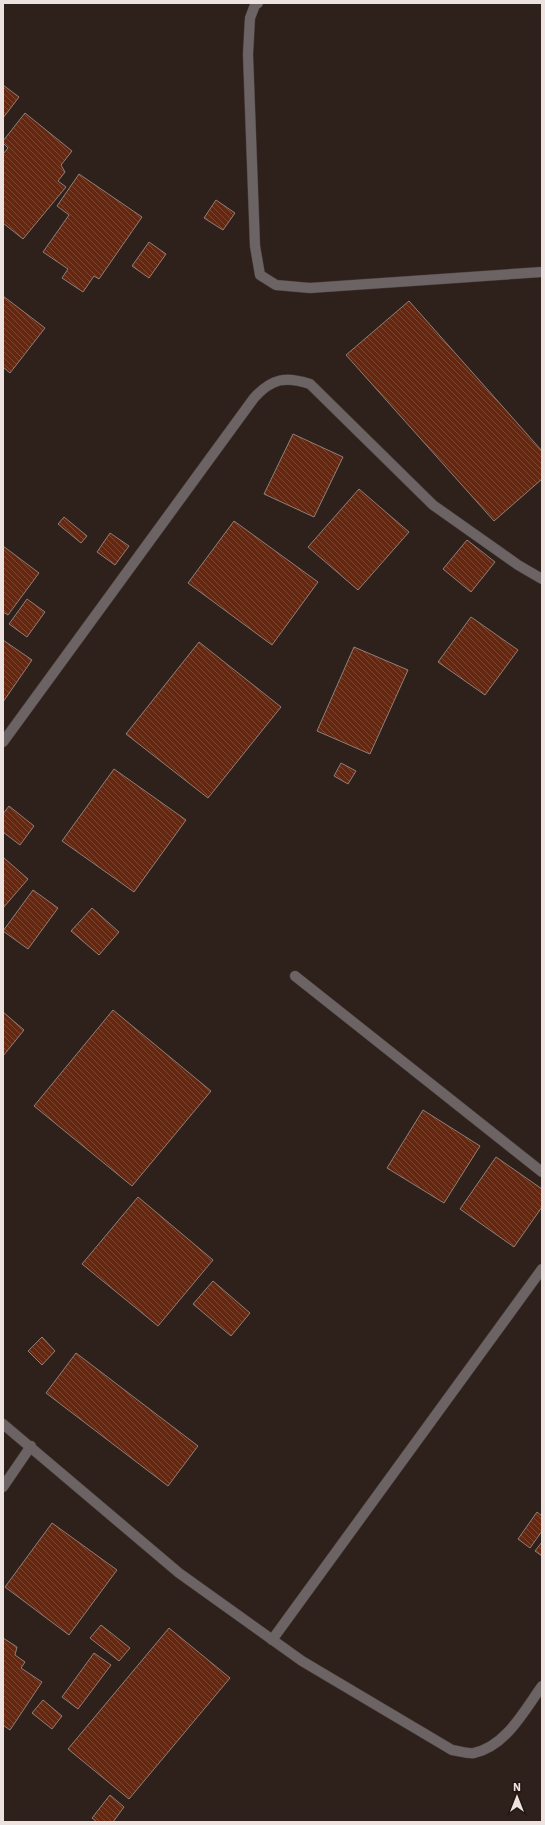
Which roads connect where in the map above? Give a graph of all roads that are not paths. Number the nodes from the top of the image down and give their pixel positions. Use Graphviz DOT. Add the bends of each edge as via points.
graph roads {
  1 [pos="258,3"];
  2 [pos="542,272"];
  3 [pos="542,579"];
  4 [pos="3,742"];
  5 [pos="295,976"];
  6 [pos="542,1172"];
  7 [pos="542,1269"];
  8 [pos="3,1424"];
  9 [pos="31,1446"];
  10 [pos="3,1486"];
  11 [pos="272,1640"];
  12 [pos="542,1686"];
  1 -- 2 [label="street" via="250,18 248,54 255,246 260,275 276,285 310,288"];
  3 -- 4 [label="street" via="433,505 310,384 293,379 278,381 264,387 254,398"];
  5 -- 6 [label="street"];
  7 -- 11 [label="street"];
  8 -- 9 [label="street"];
  9 -- 10 [label="street"];
  9 -- 11 [label="street" via="179,1573"];
  11 -- 12 [label="street" via="302,1661 452,1750 473,1753 491,1747 511,1729"];
}
